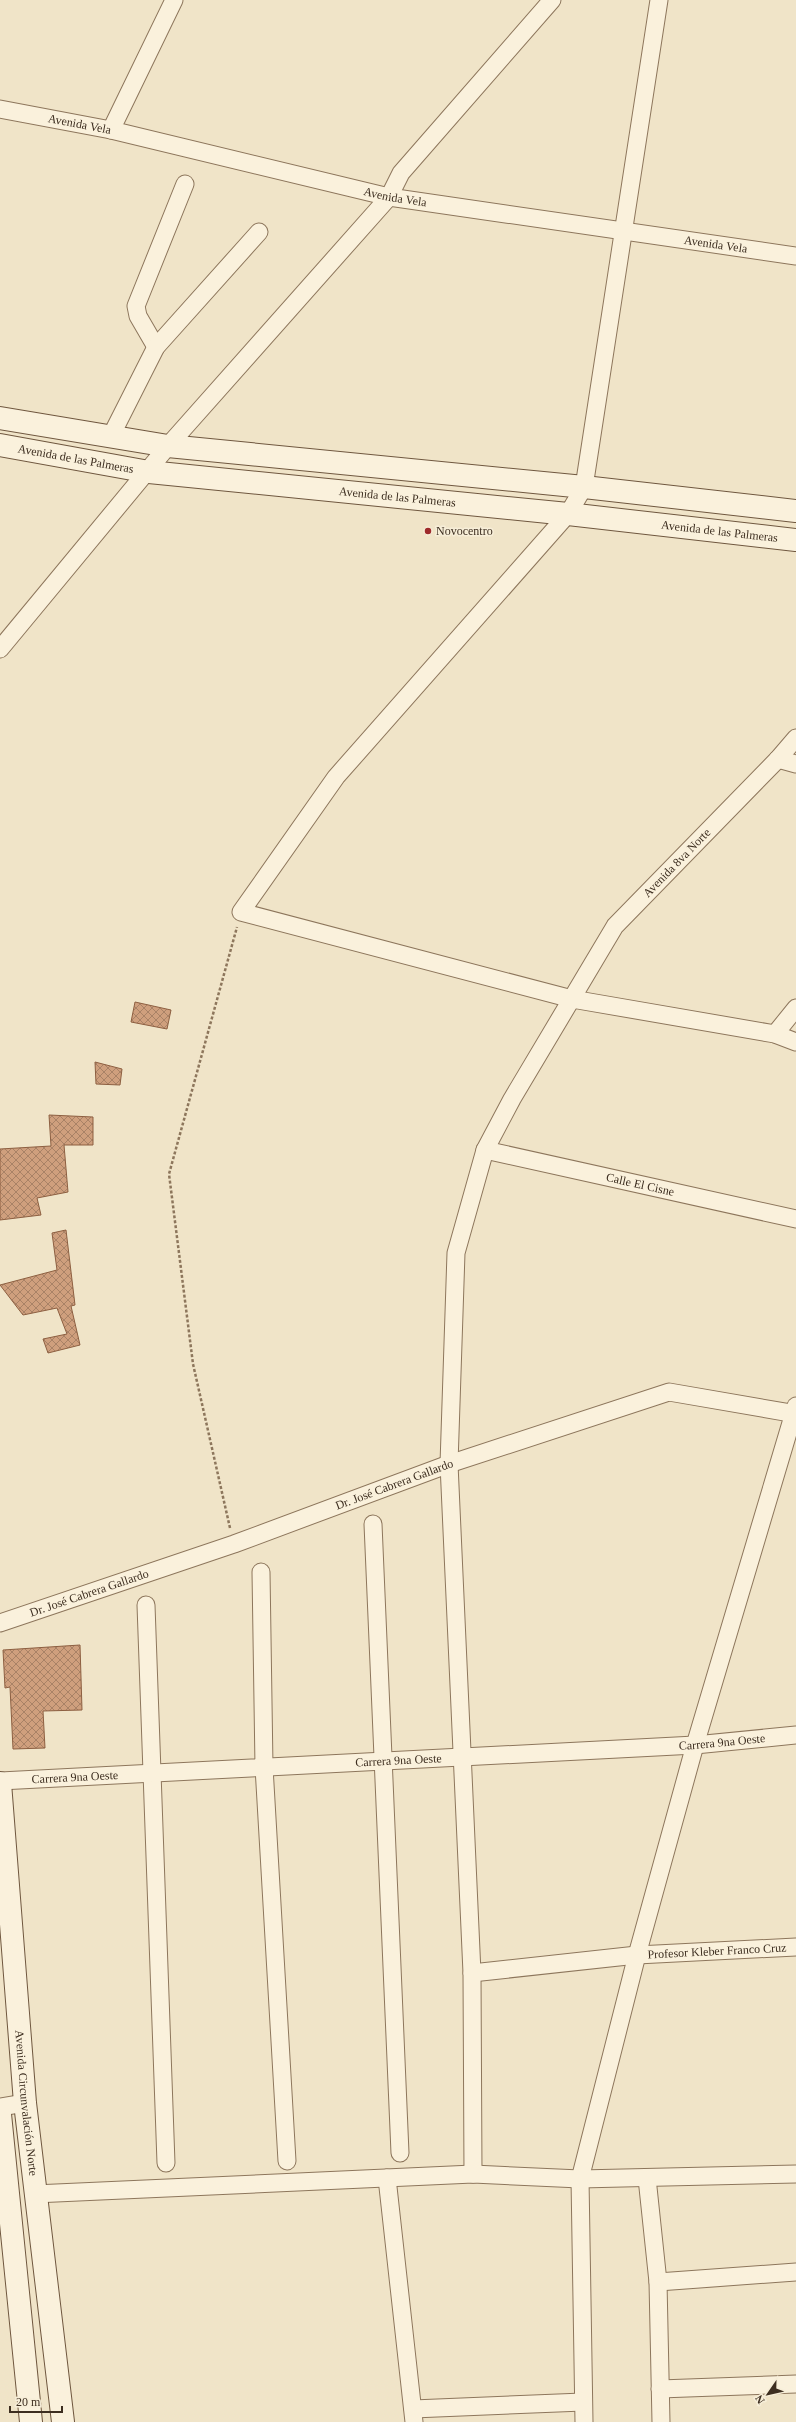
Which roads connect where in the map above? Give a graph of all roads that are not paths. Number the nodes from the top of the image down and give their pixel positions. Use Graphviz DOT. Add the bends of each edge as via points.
graph roads {
  1 [pos="174,0"];
  2 [pos="552,0"];
  3 [pos="659,0"];
  4 [pos="0,109"];
  5 [pos="111,130"];
  6 [pos="185,184"];
  7 [pos="390,197"];
  8 [pos="259,232"];
  9 [pos="622,232"];
  10 [pos="796,256"];
  11 [pos="156,347"];
  12 [pos="0,418"];
  13 [pos="110,436"];
  14 [pos="0,445"];
  15 [pos="168,446"];
  16 [pos="148,472"];
  17 [pos="584,487"];
  18 [pos="796,512"];
  19 [pos="568,514"];
  20 [pos="796,540"];
  21 [pos="0,649"];
  22 [pos="796,738"];
  23 [pos="778,759"];
  24 [pos="796,764"];
  25 [pos="572,999"];
  26 [pos="796,1008"];
  27 [pos="775,1034"];
  28 [pos="796,1042"];
  29 [pos="485,1150"];
  30 [pos="796,1219"];
  31 [pos="795,1411"];
  32 [pos="449,1464"];
  33 [pos="373,1524"];
  34 [pos="261,1572"];
  35 [pos="146,1605"];
  36 [pos="0,1623"];
  37 [pos="796,1735"];
  38 [pos="695,1745"];
  39 [pos="464,1757"];
  40 [pos="383,1761"];
  41 [pos="264,1767"];
  42 [pos="151,1773"];
  43 [pos="0,1782"];
  44 [pos="796,1947"];
  45 [pos="637,1955"];
  46 [pos="472,1973"];
  47 [pos="24,2103"];
  48 [pos="0,2107"];
  49 [pos="0,2114"];
  50 [pos="400,2153"];
  51 [pos="287,2161"];
  52 [pos="166,2163"];
  53 [pos="473,2174"];
  54 [pos="796,2174"];
  55 [pos="387,2178"];
  56 [pos="647,2178"];
  57 [pos="580,2179"];
  58 [pos="34,2194"];
  59 [pos="796,2272"];
  60 [pos="658,2282"];
  61 [pos="796,2384"];
  62 [pos="660,2389"];
  63 [pos="583,2402"];
  64 [pos="413,2415"];
  65 [pos="31,2422"];
  66 [pos="63,2422"];
  67 [pos="584,2422"];
  68 [pos="661,2422"];
  1 -- 5 [label="street"];
  2 -- 7 [label="street" via="401,173"];
  3 -- 9 [label="street"];
  4 -- 5 [label="street, Avenida Vela"];
  5 -- 7 [label="street, Avenida Vela"];
  6 -- 11 [label="street" via="136,306 138,316"];
  7 -- 9 [label="street, Avenida Vela"];
  7 -- 15 [label="street"];
  8 -- 11 [label="street"];
  9 -- 10 [label="street, Avenida Vela"];
  9 -- 17 [label="street"];
  11 -- 13 [label="street"];
  12 -- 13 [label="main road"];
  13 -- 15 [label="main road"];
  14 -- 16 [label="main road, Avenida de las Palmeras"];
  15 -- 16 [label="street"];
  15 -- 17 [label="main road"];
  16 -- 19 [label="main road, Avenida de las Palmeras"];
  16 -- 21 [label="street"];
  17 -- 18 [label="main road"];
  17 -- 19 [label="street"];
  19 -- 20 [label="main road, Avenida de las Palmeras"];
  19 -- 25 [label="street" via="336,777 241,912"];
  22 -- 23 [label="street, Avenida 8va Norte"];
  23 -- 24 [label="street"];
  23 -- 25 [label="street, Avenida 8va Norte" via="615,926"];
  25 -- 27 [label="street"];
  25 -- 29 [label="street, Avenida 8va Norte" via="512,1099"];
  26 -- 27 [label="street"];
  27 -- 28 [label="street"];
  29 -- 30 [label="street, Calle El Cisne"];
  29 -- 32 [label="street, Avenida 8va Norte" via="456,1253"];
  31 -- 32 [label="street, Dr. José Cabrera Gallardo" via="669,1392"];
  31 -- 38 [label="street"];
  32 -- 36 [label="street, Dr. José Cabrera Gallardo" via="234,1544"];
  32 -- 39 [label="street, Avenida 8va Norte"];
  33 -- 40 [label="street"];
  34 -- 41 [label="street"];
  35 -- 42 [label="street"];
  37 -- 38 [label="street, Carrera 9na Oeste"];
  38 -- 39 [label="street, Carrera 9na Oeste"];
  38 -- 45 [label="street"];
  39 -- 40 [label="street, Carrera 9na Oeste"];
  39 -- 46 [label="street, Avenida 8va Norte"];
  40 -- 41 [label="street, Carrera 9na Oeste"];
  40 -- 50 [label="street"];
  41 -- 42 [label="street, Carrera 9na Oeste"];
  41 -- 51 [label="street"];
  42 -- 43 [label="street, Carrera 9na Oeste"];
  42 -- 52 [label="street"];
  43 -- 47 [label="main road, Avenida Circunvalación Norte"];
  44 -- 45 [label="street, Profesor Kleber Franco Cruz"];
  45 -- 46 [label="street, Profesor Kleber Franco Cruz"];
  45 -- 57 [label="street"];
  46 -- 53 [label="street, Avenida 8va Norte"];
  47 -- 48 [label="street"];
  47 -- 58 [label="main road, Avenida Circunvalación Norte"];
  49 -- 65 [label="main road, Avenida Circunvalación Norte"];
  53 -- 55 [label="street"];
  53 -- 57 [label="street"];
  54 -- 56 [label="street"];
  55 -- 58 [label="street"];
  55 -- 64 [label="street"];
  56 -- 57 [label="street"];
  56 -- 60 [label="street"];
  57 -- 63 [label="street"];
  58 -- 66 [label="main road, Avenida Circunvalación Norte"];
  59 -- 60 [label="street"];
  60 -- 62 [label="street"];
  61 -- 62 [label="street"];
  62 -- 68 [label="street"];
  63 -- 64 [label="street"];
  63 -- 67 [label="street"];
}
